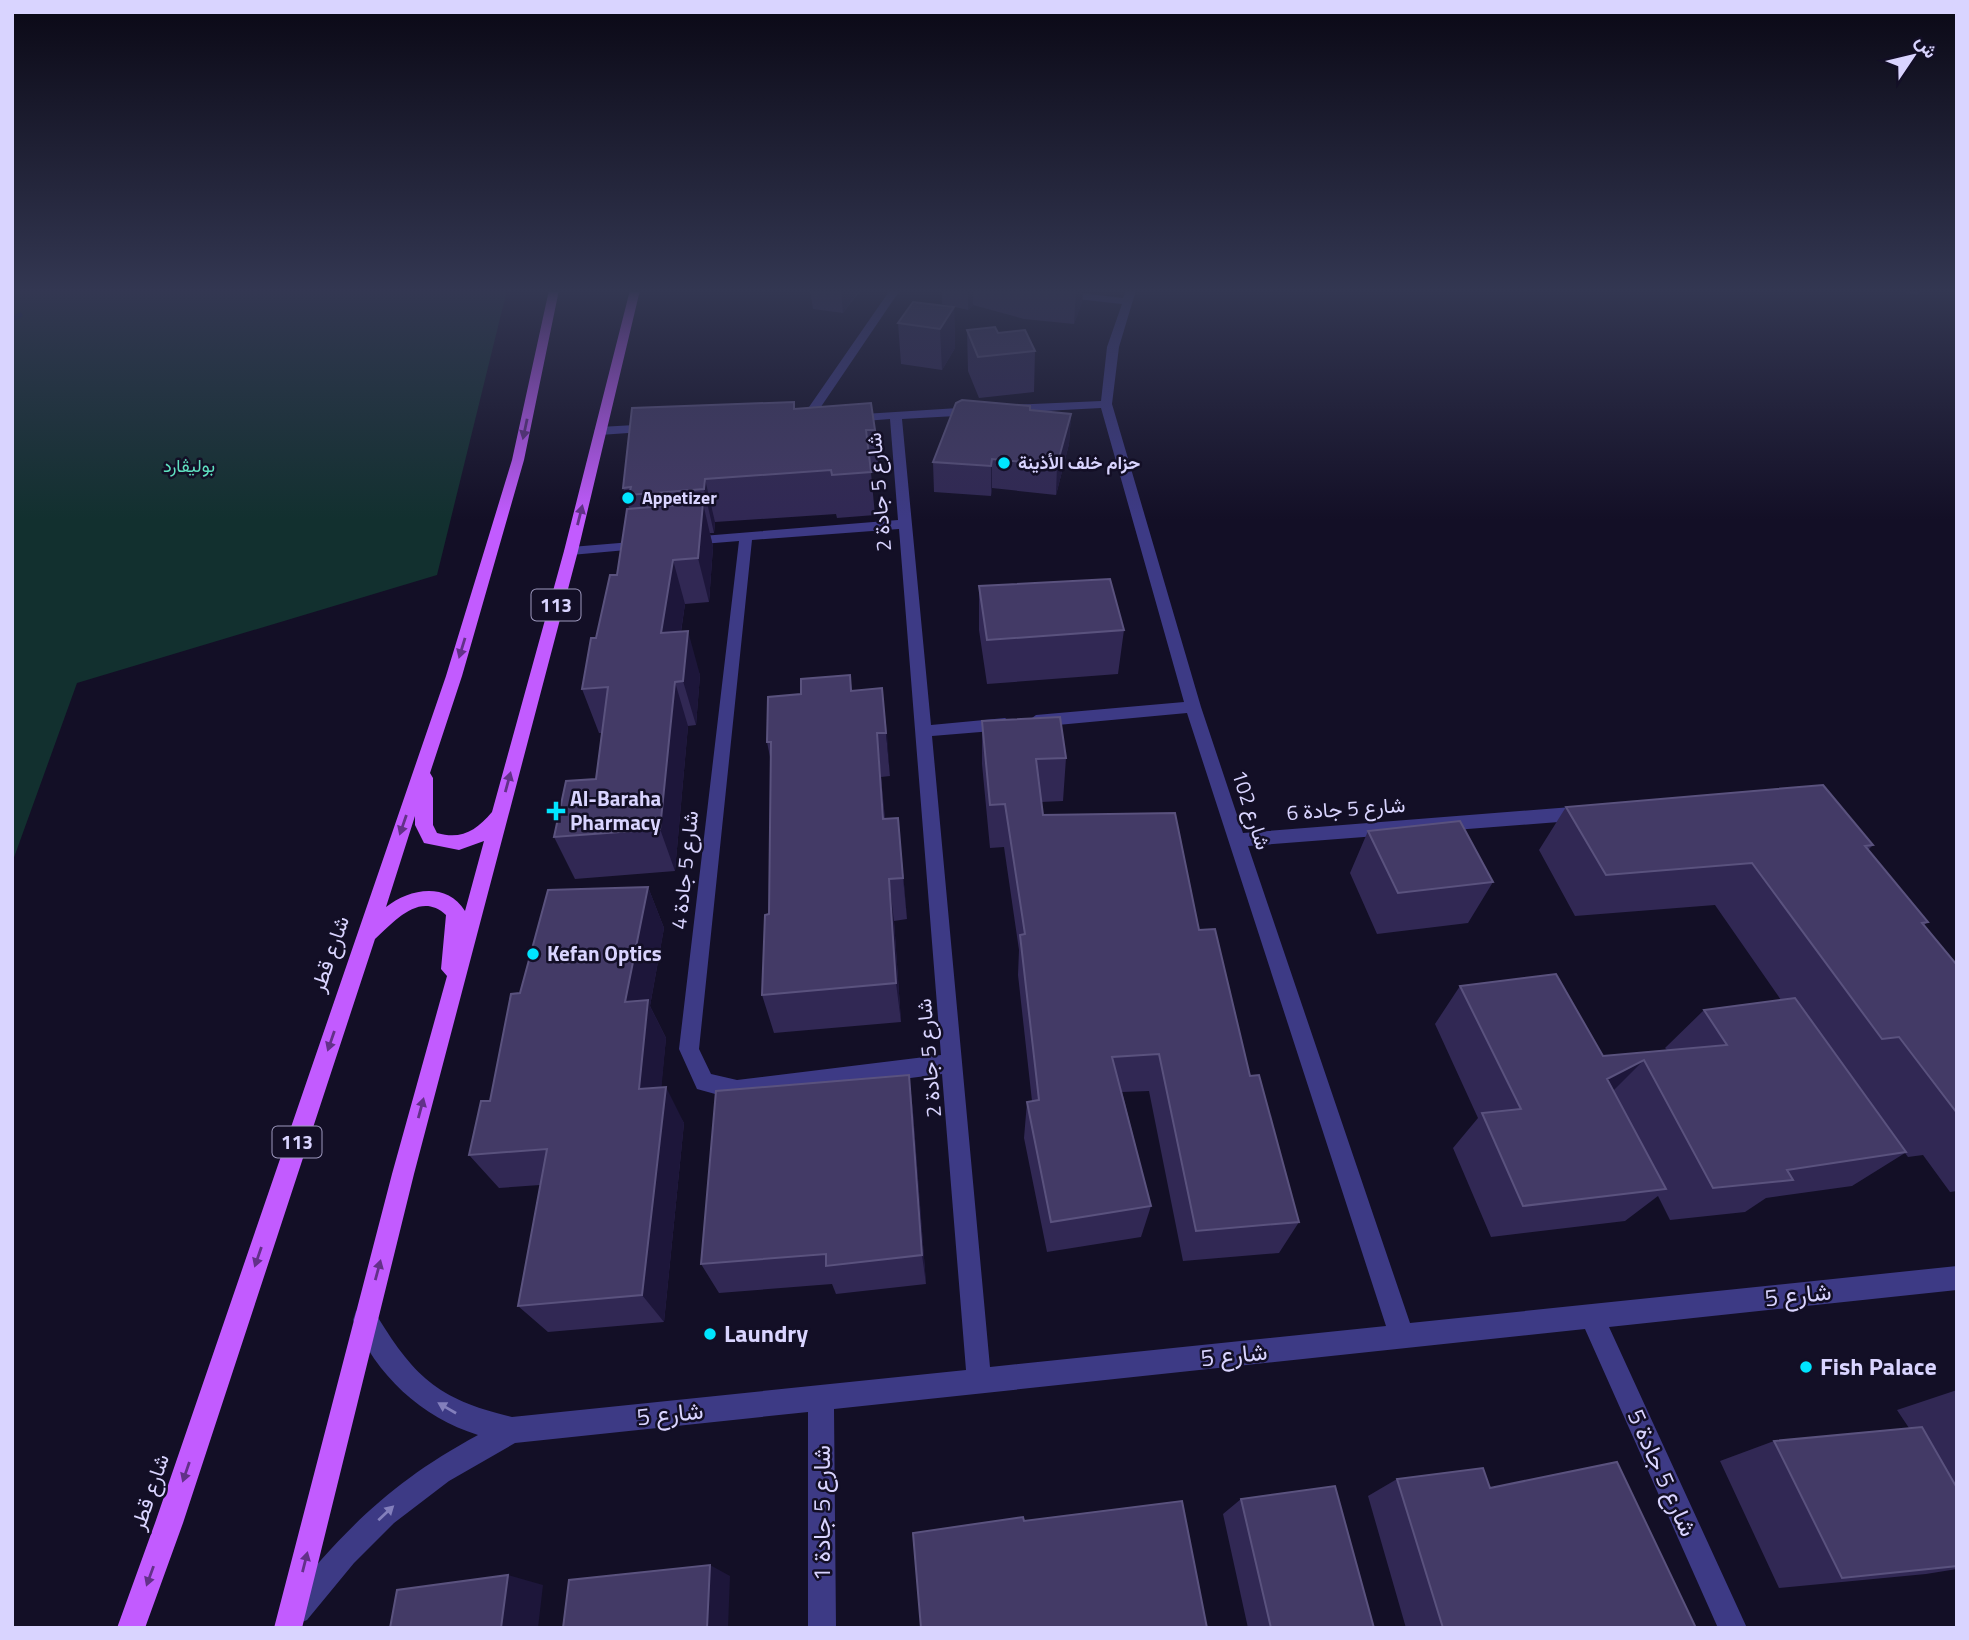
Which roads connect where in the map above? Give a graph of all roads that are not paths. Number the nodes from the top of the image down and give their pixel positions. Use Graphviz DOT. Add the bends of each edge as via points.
graph roads {
  1 [pos="538,367"];
  2 [pos="616,367"];
  3 [pos="847,367"];
  4 [pos="1111,367"];
  5 [pos="1106,404"];
  6 [pos="896,415"];
  7 [pos="845,418"];
  8 [pos="793,421"];
  9 [pos="669,427"];
  10 [pos="600,431"];
  11 [pos="905,524"];
  12 [pos="746,537"];
  13 [pos="571,551"];
  14 [pos="1193,708"];
  15 [pos="923,731"];
  16 [pos="425,761"];
  17 [pos="1598,812"];
  18 [pos="500,814"];
  19 [pos="1237,840"];
  20 [pos="366,935"];
  21 [pos="443,1031"];
  22 [pos="952,1063"];
  23 [pos="1957,1278"];
  24 [pos="1592,1318"];
  25 [pos="365,1320"];
  26 [pos="1402,1338"];
  27 [pos="979,1380"];
  28 [pos="821,1399"];
  29 [pos="512,1430"];
  30 [pos="289,1623"];
  31 [pos="131,1628"];
  32 [pos="822,1628"];
  33 [pos="1732,1628"];
  1 -- 16 [label="main road, شارع قطر / 113, one-way" via="518,460"];
  2 -- 10 [label="main road, 113"];
  3 -- 8 [label="street" via="813,420"];
  4 -- 5 [label="street, شارع 102"];
  5 -- 6 [label="street"];
  5 -- 14 [label="street, شارع 102"];
  6 -- 7 [label="street"];
  6 -- 11 [label="street, شارع 5 جادة 2"];
  9 -- 10 [label="street"];
  13 -- 10 [label="main road, 113, one-way"];
  11 -- 12 [label="street"];
  11 -- 15 [label="street, شارع 5 جادة 2"];
  12 -- 13 [label="street"];
  12 -- 22 [label="street, شارع 5 جادة 4" via="689,1049 704,1082 737,1090"];
  18 -- 13 [label="main road, 113, one-way"];
  14 -- 15 [label="street"];
  14 -- 19 [label="street, شارع 102"];
  15 -- 22 [label="street, شارع 5 جادة 2"];
  16 -- 18 [label="main road" via="424,825 430,838 446,844 465,842 486,832"];
  16 -- 20 [label="main road, شارع قطر / 113, one-way"];
  17 -- 19 [label="street, شارع 5 جادة 6"];
  18 -- 21 [label="main road, 113"];
  19 -- 26 [label="street, شارع 102"];
  20 -- 21 [label="main road" via="396,907 419,898 437,898 456,912"];
  20 -- 31 [label="main road, شارع قطر / 113, one-way"];
  25 -- 21 [label="main road, 113, one-way"];
  22 -- 27 [label="street, شارع 5 جادة 2"];
  23 -- 24 [label="street, شارع 5"];
  24 -- 26 [label="street, شارع 5"];
  24 -- 33 [label="street, شارع 5 جادة 5"];
  29 -- 25 [label="street, شارع 5, one-way" via="462,1417 421,1392 388,1359"];
  30 -- 25 [label="main road, 113, one-way"];
  26 -- 27 [label="street, شارع 5"];
  27 -- 28 [label="street, شارع 5"];
  28 -- 29 [label="street, شارع 5"];
  28 -- 32 [label="street, شارع 5 جادة 1"];
  30 -- 29 [label="street, شارع 5, one-way" via="342,1554 397,1502 453,1462"];
}
